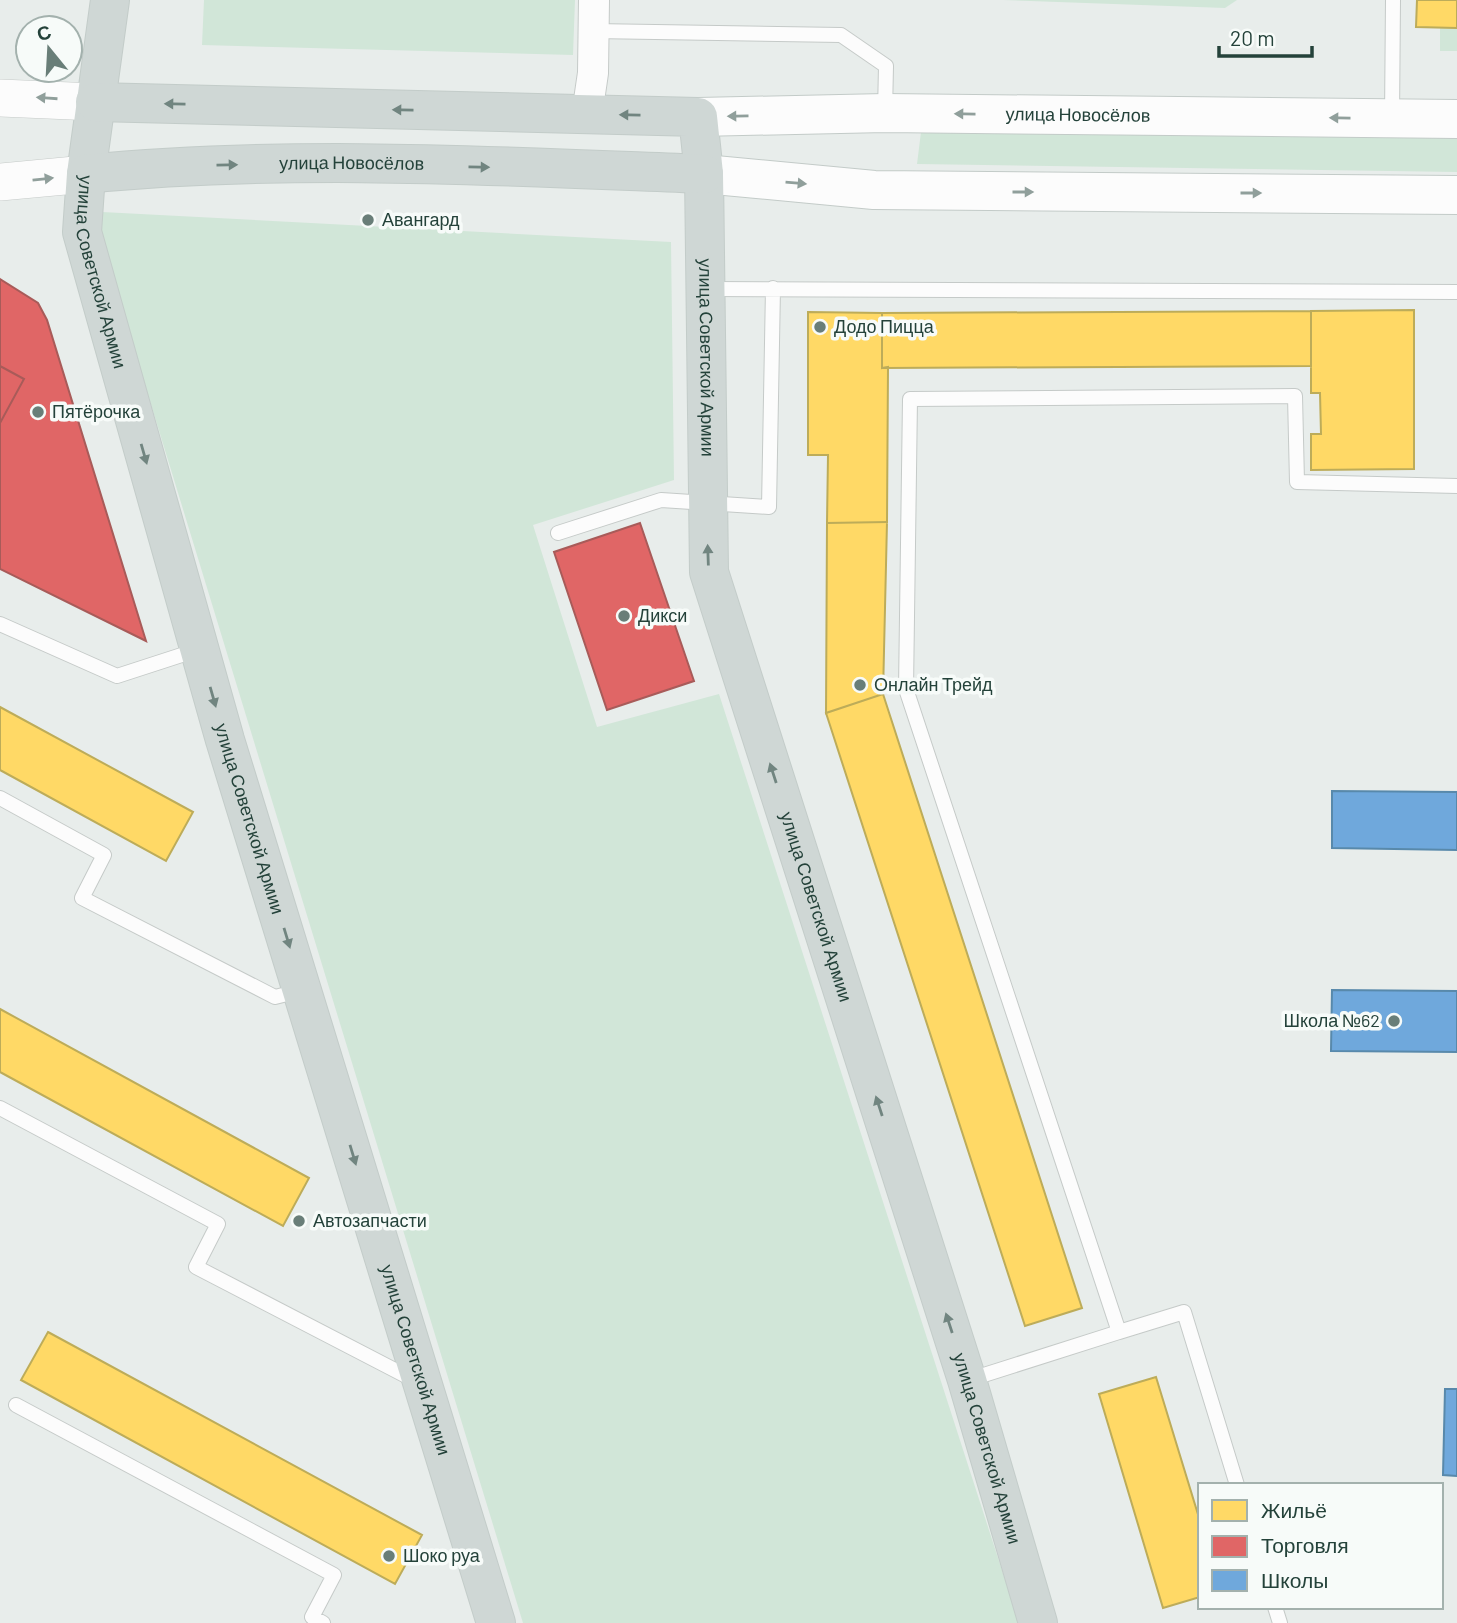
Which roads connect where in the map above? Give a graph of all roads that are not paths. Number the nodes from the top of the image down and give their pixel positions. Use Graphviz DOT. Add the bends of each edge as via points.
graph roads {
  1 [pos="110,0"];
  2 [pos="594,0"];
  3 [pos="1393,0"];
  4 [pos="593,31"];
  5 [pos="0,98"];
  6 [pos="95,102"];
  7 [pos="885,113"];
  8 [pos="587,114"];
  9 [pos="698,117"];
  10 [pos="1392,118"];
  11 [pos="1457,119"];
  12 [pos="86,174"];
  13 [pos="704,174"];
  14 [pos="0,182"];
  15 [pos="1457,195"];
  16 [pos="773,288"];
  17 [pos="706,289"];
  18 [pos="1457,292"];
  19 [pos="1457,486"];
  20 [pos="707,502"];
  21 [pos="558,533"];
  22 [pos="0,624"];
  23 [pos="199,650"];
  24 [pos="0,799"];
  25 [pos="303,990"];
  26 [pos="0,1108"];
  27 [pos="1119,1332"];
  28 [pos="967,1380"];
  29 [pos="424,1385"];
  30 [pos="16,1405"];
  31 [pos="1236,1483"];
  32 [pos="323,1623"];
  33 [pos="496,1623"];
  34 [pos="1038,1623"];
  1 -- 6 [label="main road, улица Советской Армии"];
  2 -- 4 [label="street"];
  3 -- 10 [label="lane"];
  4 -- 7 [label="lane" via="841,35 886,66"];
  4 -- 8 [label="street"];
  6 -- 5 [label="street, улица Новосёлов, one-way"];
  8 -- 6 [label="main road, улица Новосёлов, one-way"];
  6 -- 12 [label="main road, улица Советской Армии"];
  7 -- 9 [label="main road, улица Новосёлов, one-way"];
  10 -- 7 [label="main road, улица Новосёлов, one-way"];
  9 -- 8 [label="main road, улица Новосёлов, one-way"];
  9 -- 13 [label="main road"];
  10 -- 11 [label="main road, улица Новосёлов"];
  12 -- 13 [label="main road, улица Новосёлов, one-way" via="177,165 342,163"];
  14 -- 12 [label="street, улица Новосёлов, one-way"];
  12 -- 23 [label="main road, улица Советской Армии, one-way" via="82,232"];
  13 -- 15 [label="main road, улица Новосёлов, one-way" via="874,190"];
  13 -- 17 [label="main road, улица Советской Армии"];
  16 -- 17 [label="lane"];
  16 -- 18 [label="lane"];
  16 -- 20 [label="lane" via="769,507"];
  17 -- 20 [label="main road, улица Советской Армии"];
  19 -- 27 [label="lane" via="1297,482 1294,396 910,398 906,689"];
  20 -- 21 [label="lane" via="661,500"];
  28 -- 20 [label="main road, улица Советской Армии, one-way" via="709,572"];
  22 -- 23 [label="lane" via="117,676"];
  23 -- 25 [label="main road, улица Советской Армии, one-way"];
  24 -- 25 [label="lane" via="104,855 82,898 275,997"];
  25 -- 29 [label="main road, улица Советской Армии, one-way"];
  26 -- 29 [label="lane" via="218,1224 196,1267"];
  27 -- 28 [label="lane"];
  27 -- 31 [label="lane" via="1184,1312"];
  28 -- 34 [label="main road, улица Советской Армии"];
  29 -- 33 [label="main road, улица Советской Армии"];
  30 -- 32 [label="lane" via="334,1575 312,1617"];
}
